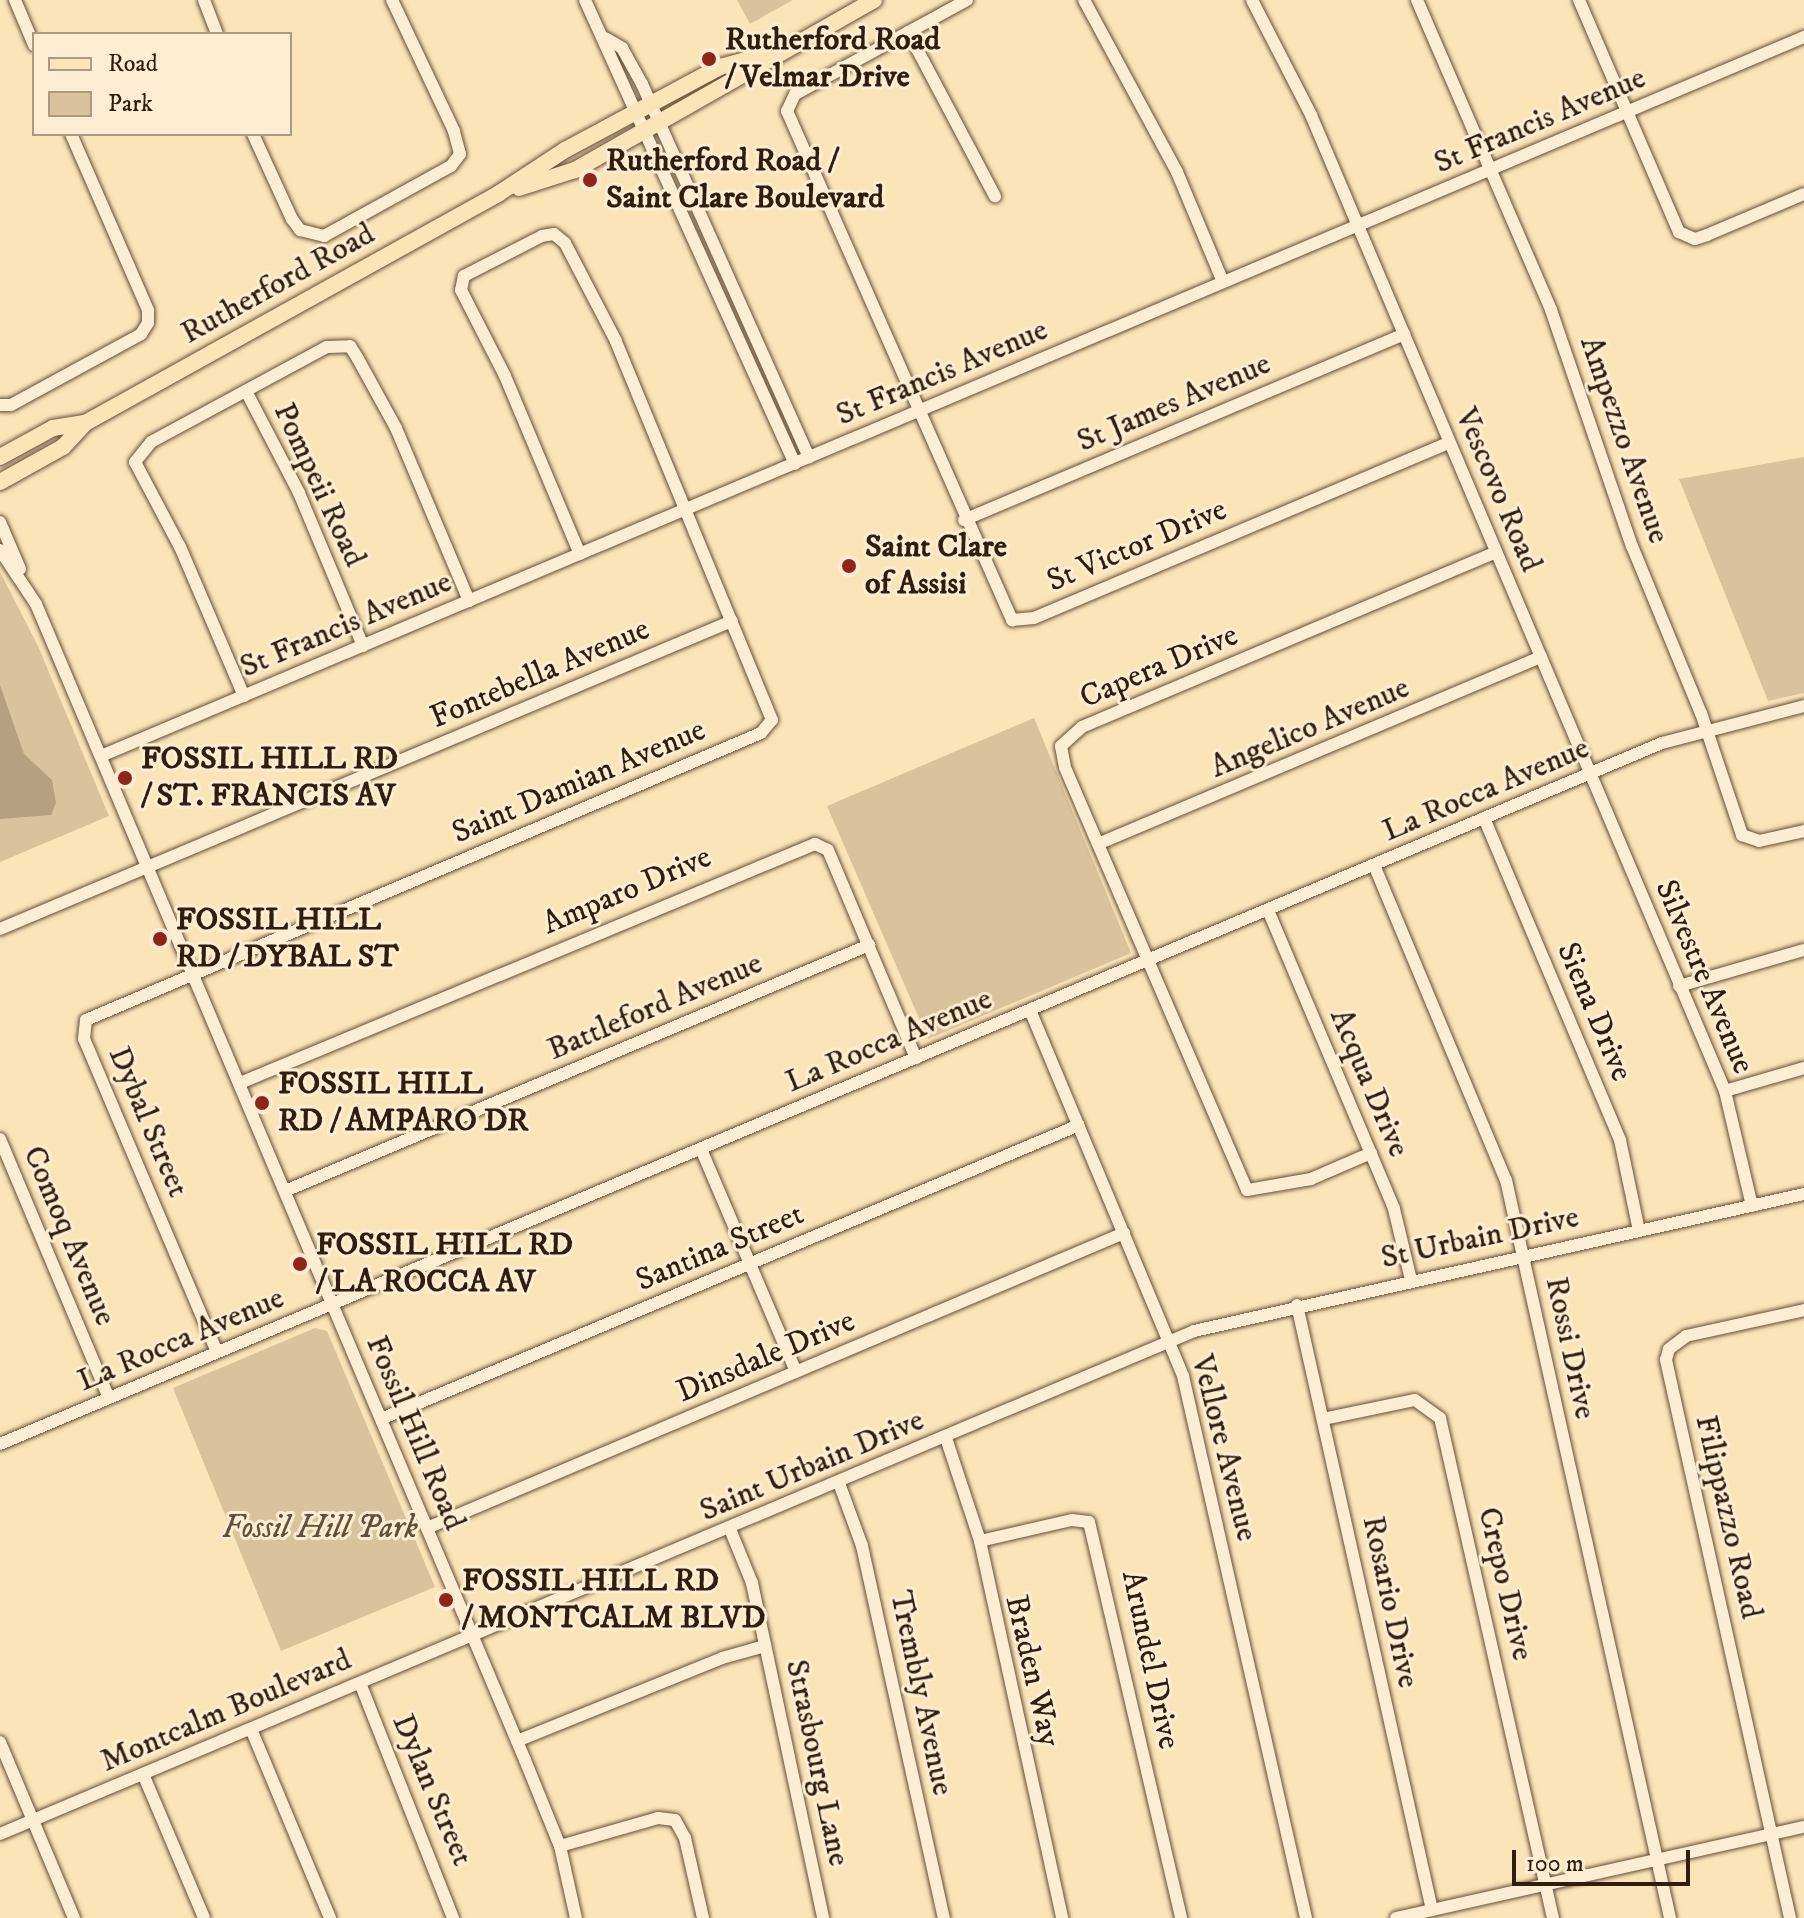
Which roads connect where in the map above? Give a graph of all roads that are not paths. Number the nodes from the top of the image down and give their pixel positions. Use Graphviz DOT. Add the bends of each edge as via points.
graph roads {
  1 [pos="15,0"];
  2 [pos="204,0"];
  3 [pos="392,0"];
  4 [pos="585,0"];
  5 [pos="874,0"];
  6 [pos="967,0"];
  7 [pos="1084,0"];
  8 [pos="1252,0"];
  9 [pos="1417,0"];
  10 [pos="1579,0"];
  11 [pos="216,32"];
  12 [pos="908,32"];
  13 [pos="1804,37"];
  14 [pos="605,38"];
  15 [pos="32,40"];
  16 [pos="780,51"];
  17 [pos="651,104"];
  18 [pos="635,113"];
  19 [pos="1627,113"];
  20 [pos="659,124"];
  21 [pos="643,133"];
  22 [pos="72,136"];
  23 [pos="254,136"];
  24 [pos="1492,169"];
  25 [pos="498,194"];
  26 [pos="1804,194"];
  27 [pos="995,196"];
  28 [pos="1359,226"];
  29 [pos="1223,282"];
  30 [pos="1404,334"];
  31 [pos="246,391"];
  32 [pos="0,405"];
  33 [pos="919,411"];
  34 [pos="85,423"];
  35 [pos="1449,443"];
  36 [pos="0,457"];
  37 [pos="809,457"];
  38 [pos="795,464"];
  39 [pos="0,482"];
  40 [pos="685,510"];
  41 [pos="964,520"];
  42 [pos="0,522"];
  43 [pos="0,550"];
  44 [pos="1496,552"];
  45 [pos="580,554"];
  46 [pos="22,576"];
  47 [pos="469,601"];
  48 [pos="732,621"];
  49 [pos="363,646"];
  50 [pos="1541,657"];
  51 [pos="244,696"];
  52 [pos="1804,706"];
  53 [pos="1706,728"];
  54 [pos="101,756"];
  55 [pos="1589,774"];
  56 [pos="1484,818"];
  57 [pos="1804,831"];
  58 [pos="1098,844"];
  59 [pos="1374,865"];
  60 [pos="148,867"];
  61 [pos="1268,910"];
  62 [pos="0,929"];
  63 [pos="869,945"];
  64 [pos="1804,950"];
  65 [pos="1147,961"];
  66 [pos="193,973"];
  67 [pos="1679,986"];
  68 [pos="1030,1010"];
  69 [pos="916,1058"];
  70 [pos="1804,1068"];
  71 [pos="240,1083"];
  72 [pos="1725,1091"];
  73 [pos="1079,1125"];
  74 [pos="0,1139"];
  75 [pos="701,1149"];
  76 [pos="1371,1153"];
  77 [pos="285,1191"];
  78 [pos="1804,1194"];
  79 [pos="1752,1206"];
  80 [pos="1639,1231"];
  81 [pos="1124,1233"];
  82 [pos="1523,1255"];
  83 [pos="750,1264"];
  84 [pos="1411,1280"];
  85 [pos="332,1305"];
  86 [pos="1297,1305"];
  87 [pos="1804,1310"];
  88 [pos="1170,1341"];
  89 [pos="217,1352"];
  90 [pos="796,1372"];
  91 [pos="109,1398"];
  92 [pos="381,1419"];
  93 [pos="1323,1419"];
  94 [pos="946,1438"];
  95 [pos="1,1440"];
  96 [pos="839,1483"];
  97 [pos="427,1528"];
  98 [pos="730,1529"];
  99 [pos="980,1541"];
  100 [pos="472,1635"];
  101 [pos="765,1646"];
  102 [pos="360,1683"];
  103 [pos="251,1729"];
  104 [pos="517,1741"];
  105 [pos="0,1742"];
  106 [pos="143,1774"];
  107 [pos="33,1820"];
  108 [pos="1804,1827"];
  109 [pos="0,1834"];
  110 [pos="1771,1835"];
  111 [pos="560,1846"];
  112 [pos="1657,1860"];
  113 [pos="1545,1885"];
  114 [pos="1432,1910"];
  115 [pos="74,1918"];
  116 [pos="204,1918"];
  117 [pos="330,1918"];
  118 [pos="453,1918"];
  119 [pos="576,1918"];
  120 [pos="703,1918"];
  121 [pos="823,1918"];
  122 [pos="944,1918"];
  123 [pos="1062,1918"];
  124 [pos="1181,1918"];
  125 [pos="1306,1918"];
  126 [pos="1396,1918"];
  127 [pos="1553,1918"];
  128 [pos="1670,1918"];
  129 [pos="1790,1918"];
  1 -- 15 [label="street"];
  2 -- 11 [label="street"];
  3 -- 23 [label="street" via="454,131 460,154 451,166 324,236 300,230 292,219"];
  4 -- 14 [label="street"];
  5 -- 16 [label="main road, Rutherford Road"];
  6 -- 12 [label="street, St Victor Drive"];
  7 -- 29 [label="street" via="1177,172"];
  8 -- 28 [label="street, Vescovo Road" via="1298,86"];
  9 -- 24 [label="street, Ampezzo Avenue"];
  10 -- 19 [label="street"];
  12 -- 27 [label="street"];
  12 -- 33 [label="street, St Victor Drive" via="795,94 787,111"];
  13 -- 19 [label="street, St Francis Avenue"];
  14 -- 17 [label="street" via="622,48"];
  14 -- 18 [label="street" via="606,53"];
  16 -- 17 [label="main road, Rutherford Road" via="720,67"];
  16 -- 20 [label="main road, Rutherford Road"];
  17 -- 18 [label="main road, Rutherford Road"];
  17 -- 20 [label="street"];
  18 -- 21 [label="street"];
  18 -- 25 [label="main road, Rutherford Road"];
  19 -- 24 [label="street, St Francis Avenue"];
  19 -- 26 [label="street" via="1673,220 1687,236 1707,235"];
  20 -- 21 [label="main road, Rutherford Road"];
  20 -- 37 [label="street" via="734,279"];
  21 -- 25 [label="main road, Rutherford Road" via="575,170"];
  21 -- 38 [label="street"];
  22 -- 32 [label="street" via="148,310 148,323 141,334 11,405"];
  24 -- 28 [label="street, St Francis Avenue"];
  24 -- 53 [label="street, Ampezzo Avenue" via="1551,310 1632,546"];
  25 -- 34 [label="main road, Rutherford Road"];
  28 -- 29 [label="street, St Francis Avenue"];
  28 -- 30 [label="street, Vescovo Road"];
  29 -- 33 [label="street, St Francis Avenue"];
  30 -- 35 [label="street, Vescovo Road"];
  30 -- 41 [label="street, St James Avenue"];
  31 -- 47 [label="street" via="327,347 350,346 396,428"];
  31 -- 49 [label="street, Pompeii Road" via="299,493"];
  31 -- 51 [label="street" via="151,442 135,462 180,547"];
  33 -- 37 [label="street, St Francis Avenue"];
  33 -- 41 [label="street, St Victor Drive"];
  34 -- 36 [label="main road, Rutherford Road" via="53,428"];
  34 -- 39 [label="main road, Rutherford Road" via="63,447"];
  35 -- 41 [label="street, St Victor Drive" via="1019,623 1004,612"];
  35 -- 44 [label="street, Vescovo Road"];
  37 -- 38 [label="street, St Francis Avenue"];
  38 -- 40 [label="street, St Francis Avenue"];
  40 -- 45 [label="street, St Francis Avenue"];
  40 -- 45 [label="street, Saint Damian Avenue" via="595,299 565,243 554,234 542,236 464,276 461,290 505,376"];
  40 -- 48 [label="street, Saint Damian Avenue"];
  42 -- 46 [label="street, Fossil Hill Road"];
  43 -- 46 [label="street, Fossil Hill Road"];
  44 -- 50 [label="street, Vescovo Road"];
  44 -- 58 [label="street, Capera Drive" via="1071,733 1061,754"];
  45 -- 47 [label="street, St Francis Avenue"];
  46 -- 54 [label="street, Fossil Hill Road"];
  47 -- 49 [label="street, St Francis Avenue"];
  48 -- 60 [label="street, Fontebella Avenue"];
  48 -- 66 [label="street, Saint Damian Avenue" via="769,706 772,720 761,733"];
  49 -- 51 [label="street, St Francis Avenue"];
  50 -- 55 [label="street, Vescovo Road"];
  50 -- 58 [label="street, Angelico Avenue"];
  51 -- 54 [label="street, St Francis Avenue"];
  52 -- 53 [label="street, La Rocca Avenue"];
  53 -- 55 [label="street, La Rocca Avenue"];
  53 -- 57 [label="street, Ampezzo Avenue" via="1742,835 1759,841"];
  54 -- 60 [label="street, Fossil Hill Road"];
  55 -- 56 [label="street, La Rocca Avenue"];
  55 -- 67 [label="street, Silvestre Avenue"];
  56 -- 59 [label="street, La Rocca Avenue"];
  56 -- 80 [label="street, Siena Drive" via="1613,1123"];
  58 -- 65 [label="street, Capera Drive"];
  59 -- 61 [label="street, La Rocca Avenue"];
  59 -- 82 [label="street, Rossi Drive" via="1495,1150"];
  60 -- 62 [label="street, Fontebella Avenue"];
  60 -- 66 [label="street, Fossil Hill Road"];
  61 -- 65 [label="street, La Rocca Avenue"];
  61 -- 76 [label="street, Acqua Drive"];
  63 -- 69 [label="street, Amparo Drive"];
  63 -- 71 [label="street, Amparo Drive" via="828,850 815,844 797,847"];
  63 -- 77 [label="street, Battleford Avenue"];
  64 -- 67 [label="street"];
  65 -- 68 [label="street, La Rocca Avenue"];
  65 -- 76 [label="street, Capera Drive" via="1247,1190 1311,1179"];
  66 -- 71 [label="street, Fossil Hill Road"];
  66 -- 89 [label="street, Dybal Street" via="92,1016 82,1027"];
  67 -- 72 [label="street, Silvestre Avenue"];
  68 -- 69 [label="street, La Rocca Avenue"];
  68 -- 73 [label="street, Vellore Avenue"];
  69 -- 75 [label="street, La Rocca Avenue"];
  70 -- 72 [label="street"];
  71 -- 77 [label="street, Fossil Hill Road"];
  72 -- 79 [label="street, Silvestre Avenue"];
  73 -- 81 [label="street, Vellore Avenue"];
  73 -- 83 [label="street, Santina Street"];
  74 -- 91 [label="street, Comoq Avenue"];
  75 -- 83 [label="street"];
  75 -- 85 [label="street, La Rocca Avenue"];
  76 -- 84 [label="street, Acqua Drive" via="1394,1209"];
  77 -- 85 [label="street, Fossil Hill Road"];
  78 -- 79 [label="street, St Urbain Drive"];
  79 -- 80 [label="street, St Urbain Drive"];
  80 -- 82 [label="street, St Urbain Drive"];
  81 -- 88 [label="street, Vellore Avenue"];
  81 -- 90 [label="street, Dinsdale Drive"];
  82 -- 84 [label="street, St Urbain Drive"];
  82 -- 112 [label="street, Rossi Drive"];
  83 -- 90 [label="street"];
  83 -- 92 [label="street, Santina Street"];
  84 -- 86 [label="street, St Urbain Drive"];
  85 -- 89 [label="street, La Rocca Avenue"];
  85 -- 92 [label="street, Fossil Hill Road"];
  86 -- 88 [label="street, St Urbain Drive"];
  86 -- 93 [label="street, Rosario Drive"];
  87 -- 110 [label="street, Filippazzo Road" via="1686,1336 1669,1349 1666,1360"];
  88 -- 94 [label="street, Saint Urbain Drive"];
  88 -- 125 [label="street, Vellore Avenue" via="1183,1376"];
  89 -- 91 [label="street, La Rocca Avenue"];
  90 -- 97 [label="street, Dinsdale Drive"];
  91 -- 95 [label="street, La Rocca Avenue"];
  92 -- 97 [label="street, Fossil Hill Road"];
  93 -- 113 [label="street, Crepo Drive" via="1415,1400 1440,1418"];
  93 -- 114 [label="street, Rosario Drive"];
  94 -- 96 [label="street, Saint Urbain Drive"];
  94 -- 99 [label="street, Braden Way"];
  96 -- 98 [label="street, Saint Urbain Drive"];
  96 -- 122 [label="street, Trembly Avenue" via="862,1546"];
  97 -- 100 [label="street, Fossil Hill Road"];
  98 -- 100 [label="street, Saint Urbain Drive"];
  98 -- 101 [label="street, Strasbourg Lane" via="749,1573"];
  99 -- 123 [label="street, Braden Way"];
  99 -- 124 [label="street, Arundel Drive" via="1072,1520 1089,1522"];
  100 -- 102 [label="street, Montcalm Boulevard"];
  100 -- 104 [label="street, Fossil Hill Road"];
  101 -- 104 [label="street" via="722,1658"];
  101 -- 121 [label="street, Strasbourg Lane"];
  102 -- 103 [label="street, Montcalm Boulevard"];
  102 -- 118 [label="street, Dylan Street"];
  103 -- 106 [label="street, Montcalm Boulevard"];
  103 -- 117 [label="street"];
  104 -- 111 [label="street, Fossil Hill Road"];
  105 -- 107 [label="street"];
  106 -- 107 [label="street, Montcalm Boulevard"];
  106 -- 116 [label="street"];
  107 -- 109 [label="street, Montcalm Boulevard"];
  107 -- 115 [label="street"];
  108 -- 110 [label="street"];
  110 -- 112 [label="street"];
  110 -- 129 [label="street"];
  111 -- 119 [label="street, Fossil Hill Road"];
  111 -- 120 [label="street" via="658,1818 675,1820 685,1838"];
  112 -- 113 [label="street"];
  112 -- 128 [label="street, Rossi Drive"];
  113 -- 114 [label="street"];
  113 -- 127 [label="street, Crepo Drive"];
  114 -- 126 [label="street"];
}
